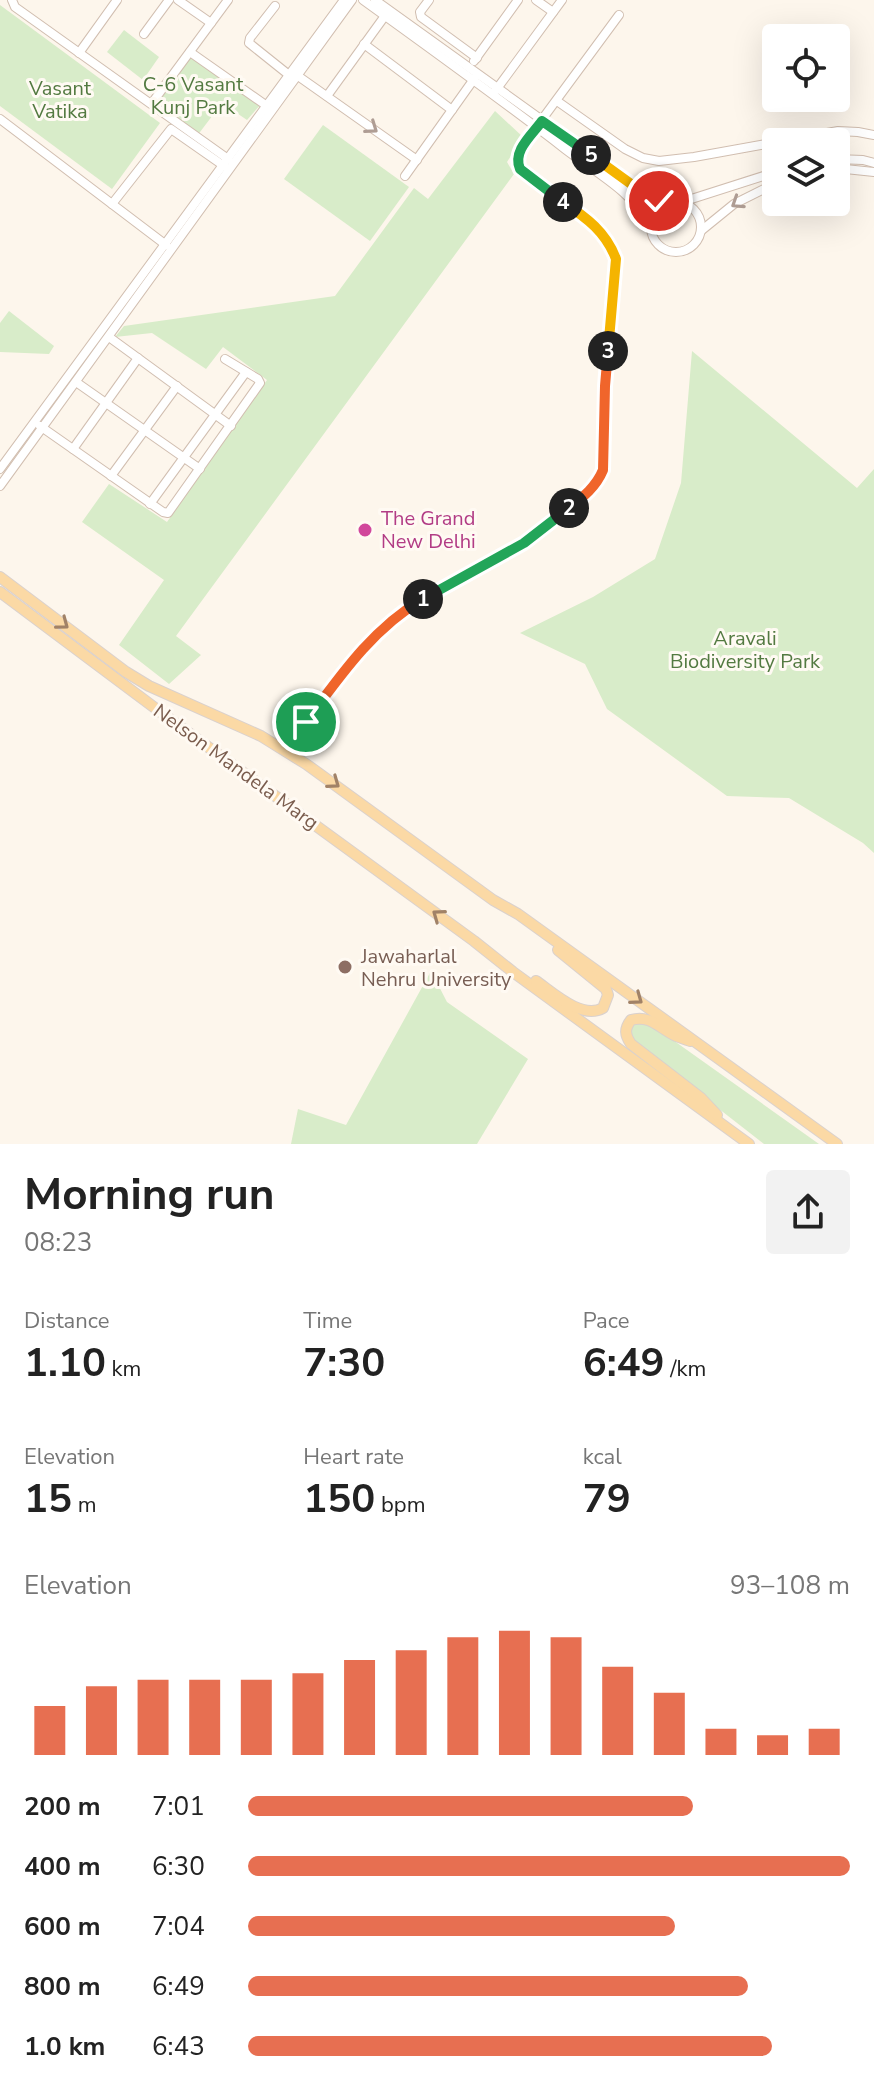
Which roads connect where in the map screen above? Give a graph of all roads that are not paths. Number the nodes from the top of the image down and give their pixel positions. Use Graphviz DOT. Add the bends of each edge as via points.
graph roads {
  1 [pos="12,0"];
  2 [pos="117,0"];
  3 [pos="169,0"];
  4 [pos="178,0"];
  5 [pos="228,0"];
  6 [pos="344,0"];
  7 [pos="352,0"];
  8 [pos="363,0"];
  9 [pos="375,0"];
  10 [pos="429,0"];
  11 [pos="518,0"];
  12 [pos="536,0"];
  13 [pos="562,0"];
  14 [pos="275,6"];
  15 [pos="553,12"];
  16 [pos="387,13"];
  17 [pos="619,15"];
  18 [pos="211,23"];
  19 [pos="144,34"];
  20 [pos="364,44"];
  21 [pos="190,52"];
  22 [pos="79,53"];
  23 [pos="477,58"];
  24 [pos="468,68"];
  25 [pos="294,76"];
  26 [pos="475,77"];
  27 [pos="495,92"];
  28 [pos="327,96"];
  29 [pos="557,101"];
  30 [pos="152,103"];
  31 [pos="267,106"];
  32 [pos="452,110"];
  33 [pos="0,119"];
  34 [pos="540,124"];
  35 [pos="874,135"];
  36 [pos="417,160"];
  37 [pos="850,160"];
  38 [pos="226,162"];
  39 [pos="874,163"];
  40 [pos="850,169"];
  41 [pos="874,172"];
  42 [pos="405,176"];
  43 [pos="762,177"];
  44 [pos="762,190"];
  45 [pos="681,202"];
  46 [pos="667,203"];
  47 [pos="112,204"];
  48 [pos="651,226"];
  49 [pos="702,230"];
  50 [pos="166,245"];
  51 [pos="109,337"];
  52 [pos="138,358"];
  53 [pos="225,359"];
  54 [pos="85,362"];
  55 [pos="246,372"];
  56 [pos="76,382"];
  57 [pos="177,386"];
  58 [pos="106,403"];
  59 [pos="216,414"];
  60 [pos="39,425"];
  61 [pos="231,426"];
  62 [pos="145,430"];
  63 [pos="73,449"];
  64 [pos="184,458"];
  65 [pos="0,469"];
  66 [pos="200,469"];
  67 [pos="111,476"];
  68 [pos="0,486"];
  69 [pos="150,504"];
  70 [pos="0,577"];
  71 [pos="0,592"];
  72 [pos="306,722"];
  73 [pos="493,900"];
  74 [pos="474,941"];
  75 [pos="698,1043"];
  76 [pos="725,1126"];
  77 [pos="749,1144"];
  78 [pos="837,1144"];
  1 -- 22 [label="street"];
  2 -- 22 [label="street"];
  3 -- 19 [label="street"];
  4 -- 18 [label="street"];
  5 -- 18 [label="street"];
  6 -- 25 [label="street"];
  7 -- 25 [label="street"];
  8 -- 16 [label="street"];
  9 -- 16 [label="street"];
  10 -- 23 [label="street" via="421,17"];
  11 -- 23 [label="street"];
  12 -- 15 [label="street"];
  13 -- 15 [label="street"];
  14 -- 25 [label="street" via="249,43"];
  15 -- 27 [label="street"];
  16 -- 20 [label="street"];
  16 -- 24 [label="street"];
  16 -- 26 [label="street"];
  17 -- 29 [label="street"];
  18 -- 21 [label="street"];
  20 -- 28 [label="street"];
  20 -- 32 [label="street"];
  21 -- 30 [label="street"];
  21 -- 31 [label="street"];
  22 -- 30 [label="street"];
  23 -- 24 [label="street"];
  24 -- 26 [label="street"];
  25 -- 28 [label="street"];
  25 -- 31 [label="street"];
  25 -- 51 [label="street"];
  26 -- 27 [label="street"];
  26 -- 32 [label="street"];
  27 -- 34 [label="street"];
  28 -- 36 [label="street, one-way"];
  29 -- 34 [label="street"];
  29 -- 35 [label="street" via="625,149 659,161 838,131"];
  30 -- 38 [label="street"];
  31 -- 38 [label="street"];
  32 -- 36 [label="street"];
  33 -- 47 [label="street"];
  34 -- 46 [label="street"];
  34 -- 48 [label="street" via="625,194"];
  34 -- 72 [label="street" via="518,152 517,164 596,226 616,259 603,470 591,489 524,543 404,610 339,676"];
  36 -- 42 [label="street"];
  37 -- 39 [label="street"];
  38 -- 47 [label="street" via="171,129"];
  38 -- 50 [label="street"];
  40 -- 41 [label="street"];
  43 -- 45 [label="street"];
  44 -- 49 [label="street, one-way"];
  45 -- 46 [label="street"];
  45 -- 49 [label="street" via="697,212"];
  46 -- 48 [label="street"];
  47 -- 50 [label="street"];
  48 -- 49 [label="street" via="656,243 674,253 691,248"];
  50 -- 54 [label="street"];
  51 -- 52 [label="street"];
  51 -- 54 [label="street"];
  52 -- 57 [label="street"];
  52 -- 58 [label="street"];
  53 -- 55 [label="street"];
  54 -- 56 [label="street"];
  54 -- 60 [label="street"];
  55 -- 59 [label="street"];
  55 -- 61 [label="street" via="260,383"];
  56 -- 58 [label="street"];
  56 -- 60 [label="street"];
  57 -- 59 [label="street"];
  57 -- 62 [label="street"];
  58 -- 62 [label="street"];
  58 -- 63 [label="street"];
  59 -- 61 [label="street"];
  59 -- 64 [label="street"];
  60 -- 63 [label="street"];
  60 -- 65 [label="street"];
  60 -- 68 [label="street"];
  61 -- 66 [label="street"];
  62 -- 64 [label="street"];
  62 -- 67 [label="street"];
  63 -- 67 [label="street"];
  64 -- 66 [label="street"];
  64 -- 69 [label="street"];
  66 -- 69 [label="street" via="170,512"];
  67 -- 69 [label="street"];
  70 -- 73 [label="main road, Nelson Mandela Marg, one-way" via="126,672 261,736 306,764"];
  74 -- 71 [label="main road, Nelson Mandela Marg, one-way"];
  73 -- 74 [label="main road, Nelson Mandela Marg" via="600,983 607,1001 597,1012 579,1010"];
  73 -- 75 [label="main road, Nelson Mandela Marg, one-way"];
  74 -- 76 [label="main road, Nelson Mandela Marg"];
  75 -- 76 [label="main road" via="641,1017 631,1020 626,1030 631,1044 701,1098"];
  75 -- 78 [label="main road, Nelson Mandela Marg"];
  76 -- 77 [label="main road, Nelson Mandela Marg"];
}
